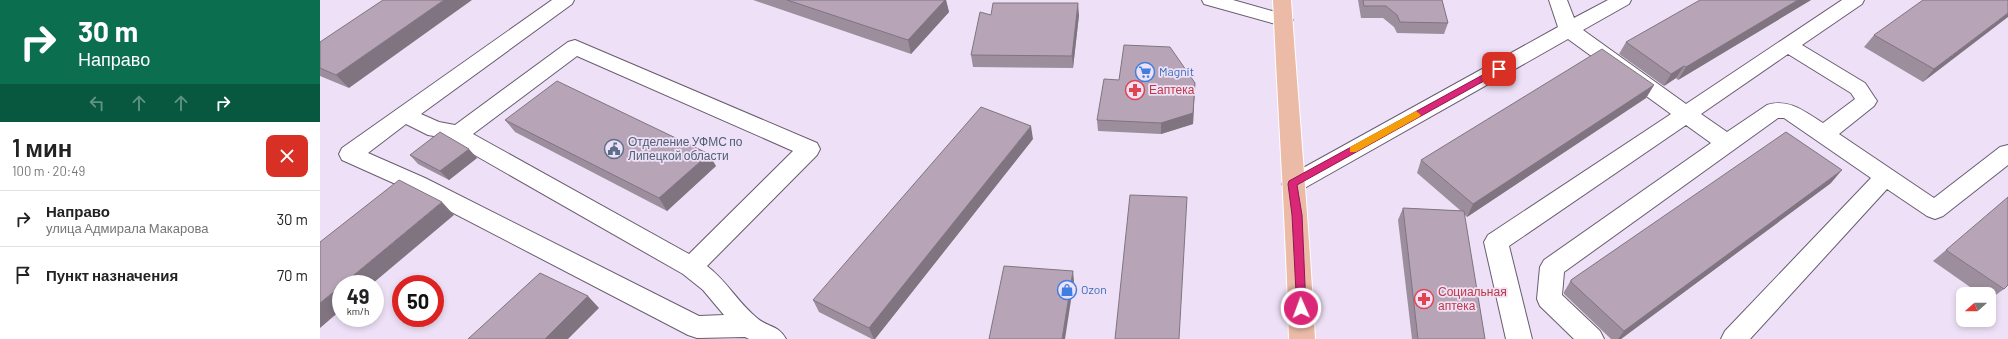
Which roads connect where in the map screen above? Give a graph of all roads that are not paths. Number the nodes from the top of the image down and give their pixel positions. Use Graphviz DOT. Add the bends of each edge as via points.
graph roads {
  1 [pos="565,0"];
  2 [pos="1211,0"];
  3 [pos="1558,0"];
  4 [pos="1622,0"];
  5 [pos="1855,0"];
  6 [pos="1283,10"];
  7 [pos="1568,30"];
  8 [pos="1788,45"];
  9 [pos="1686,114"];
  10 [pos="405,115"];
  11 [pos="1824,134"];
  12 [pos="456,135"];
  13 [pos="1726,142"];
  14 [pos="2008,152"];
  15 [pos="1886,176"];
  16 [pos="1292,184"];
  17 [pos="691,267"];
  18 [pos="748,326"];
  19 [pos="772,339"];
  20 [pos="1302,339"];
  21 [pos="1519,339"];
  22 [pos="1591,339"];
  23 [pos="1734,339"];
  1 -- 10 [label="street"];
  2 -- 6 [label="street"];
  3 -- 7 [label="street"];
  4 -- 7 [label="street"];
  5 -- 8 [label="street"];
  6 -- 16 [label="main road"];
  7 -- 9 [label="street"];
  7 -- 16 [label="street"];
  8 -- 9 [label="street"];
  8 -- 11 [label="street" via="1858,88 1867,101"];
  9 -- 13 [label="street"];
  9 -- 21 [label="street" via="1496,242"];
  10 -- 12 [label="street"];
  10 -- 18 [label="street" via="350,154 417,184 697,327"];
  11 -- 13 [label="street" via="1788,111 1774,110"];
  11 -- 15 [label="street"];
  12 -- 17 [label="street"];
  12 -- 17 [label="street" via="575,47 809,149"];
  13 -- 22 [label="street" via="1552,267 1549,299"];
  14 -- 15 [label="street" via="1935,210"];
  15 -- 23 [label="street"];
  16 -- 20 [label="main road" via="1297,215"];
  17 -- 18 [label="street" via="712,283"];
  18 -- 19 [label="street"];
}
